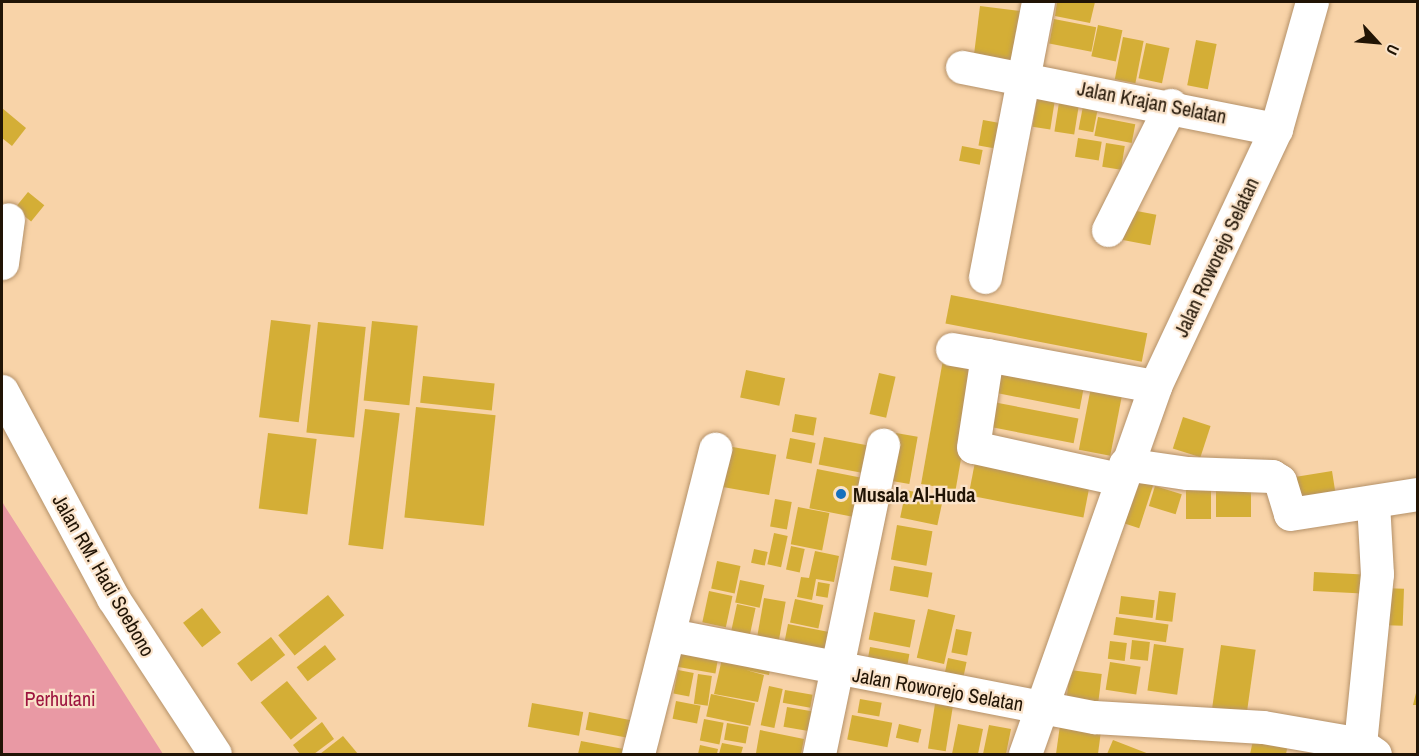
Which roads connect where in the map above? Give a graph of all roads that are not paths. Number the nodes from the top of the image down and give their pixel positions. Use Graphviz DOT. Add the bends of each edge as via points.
graph roads {
  1 [pos="1038,2"];
  2 [pos="1312,2"];
  3 [pos="962,67"];
  4 [pos="1028,77"];
  5 [pos="1171,105"];
  6 [pos="1276,129"];
  7 [pos="8,219"];
  8 [pos="1108,230"];
  9 [pos="2,263"];
  10 [pos="985,277"];
  11 [pos="952,349"];
  12 [pos="987,355"];
  13 [pos="1155,386"];
  14 [pos="2,391"];
  15 [pos="883,445"];
  16 [pos="715,448"];
  17 [pos="1122,471"];
  18 [pos="1418,494"];
  19 [pos="1373,503"];
  20 [pos="671,636"];
  21 [pos="837,671"];
  22 [pos="1040,706"];
  23 [pos="1367,749"];
  24 [pos="215,754"];
  25 [pos="638,754"];
  26 [pos="819,754"];
  27 [pos="1025,754"];
  1 -- 4 [label="street"];
  2 -- 6 [label="street, Jalan Roworejo Selatan"];
  3 -- 4 [label="street, Jalan Krajan Selatan"];
  4 -- 5 [label="street, Jalan Krajan Selatan"];
  4 -- 10 [label="street"];
  5 -- 6 [label="street, Jalan Krajan Selatan"];
  5 -- 8 [label="street"];
  6 -- 13 [label="street, Jalan Roworejo Selatan"];
  7 -- 9 [label="street"];
  11 -- 12 [label="street"];
  12 -- 13 [label="street"];
  12 -- 17 [label="street" via="973,447"];
  13 -- 17 [label="street, Jalan Roworejo Selatan"];
  14 -- 24 [label="street, Jalan RM. Hadi Soebono" via="113,598"];
  15 -- 21 [label="street, Jalan Roworejo Selatan"];
  16 -- 20 [label="street"];
  17 -- 19 [label="street" via="1272,476 1280,481 1290,513"];
  17 -- 22 [label="street, Jalan Roworejo Selatan"];
  18 -- 19 [label="street"];
  19 -- 23 [label="street" via="1377,574"];
  20 -- 21 [label="street, Jalan Roworejo Selatan"];
  20 -- 25 [label="street" via="663,644"];
  21 -- 22 [label="street, Jalan Roworejo Selatan"];
  21 -- 26 [label="street, Jalan Roworejo Selatan"];
  22 -- 23 [label="street" via="1149,724 1263,727"];
  22 -- 27 [label="street, Jalan Roworejo Selatan"];
}
